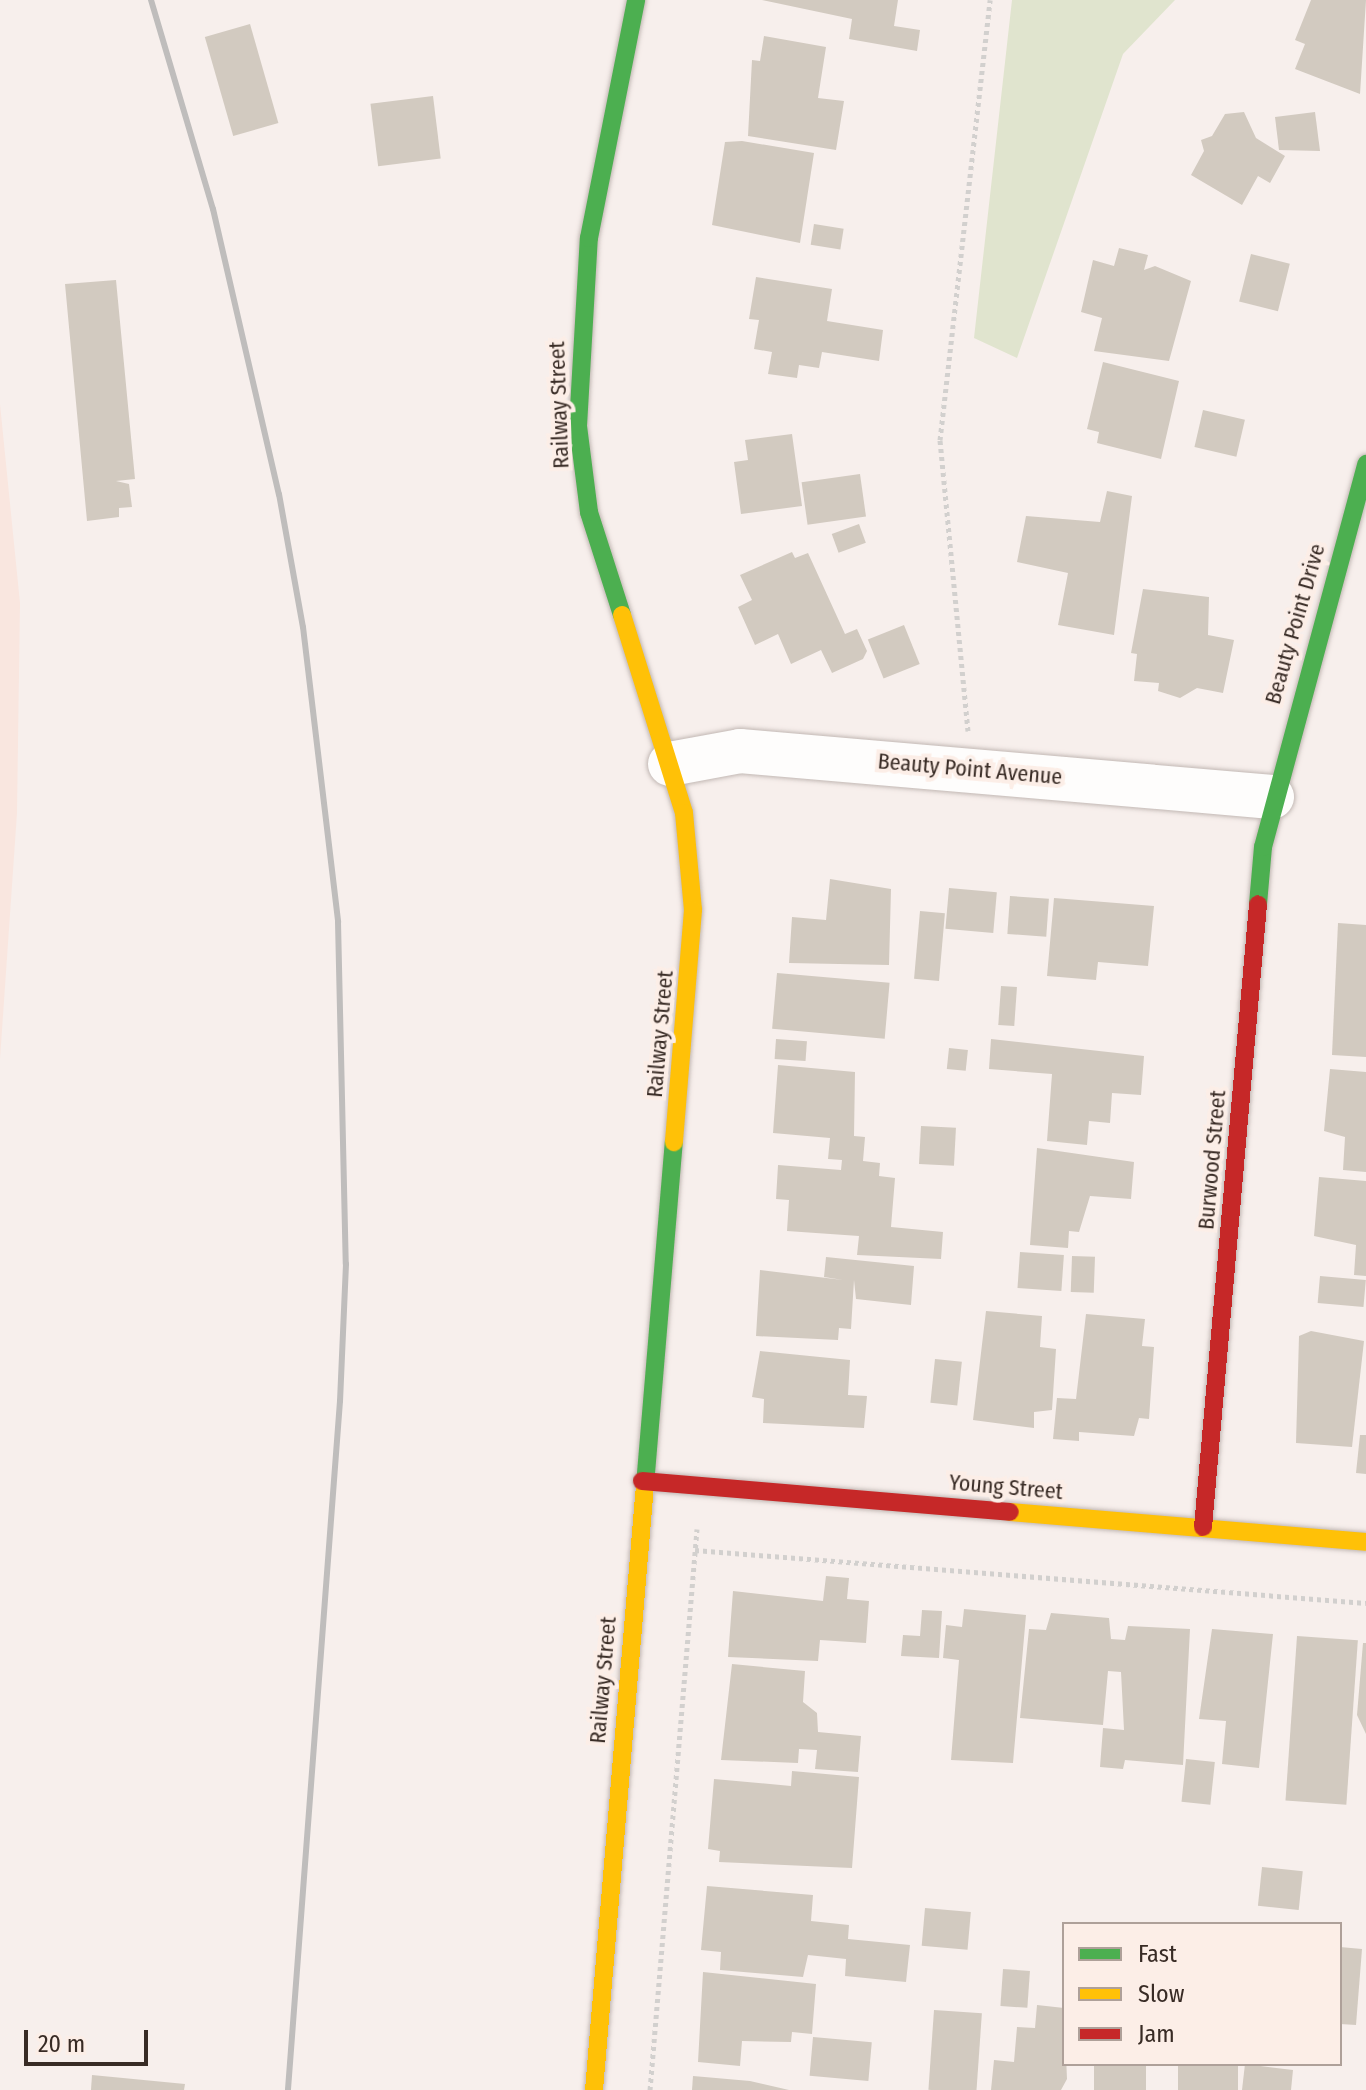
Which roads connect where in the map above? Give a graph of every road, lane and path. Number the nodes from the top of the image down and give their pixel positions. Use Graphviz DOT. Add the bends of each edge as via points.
graph roads {
  1 [pos="636,0"];
  2 [pos="990,0"];
  3 [pos="1366,464"];
  4 [pos="670,764"];
  5 [pos="972,769"];
  6 [pos="1272,797"];
  7 [pos="642,1481"];
  8 [pos="701,1486"];
  9 [pos="1203,1527"];
  10 [pos="1366,1542"];
  11 [pos="695,1550"];
  12 [pos="1366,1603"];
  13 [pos="594,2090"];
  14 [pos="650,2090"];
  1 -- 4 [label="street, Railway Street" via="589,238 578,426 589,512"];
  2 -- 5 [label="path" via="940,440"];
  3 -- 6 [label="street, Beauty Point Drive"];
  4 -- 5 [label="street, Beauty Point Avenue" via="740,751"];
  4 -- 7 [label="street, Railway Street" via="686,828 693,910"];
  5 -- 6 [label="street, Beauty Point Avenue"];
  6 -- 9 [label="street, Burwood Street"];
  7 -- 8 [label="street, Young Street"];
  7 -- 13 [label="street, Railway Street"];
  8 -- 9 [label="street, Young Street"];
  8 -- 11 [label="path"];
  9 -- 10 [label="street, Young Street"];
  11 -- 12 [label="path"];
  11 -- 14 [label="path"];
}
